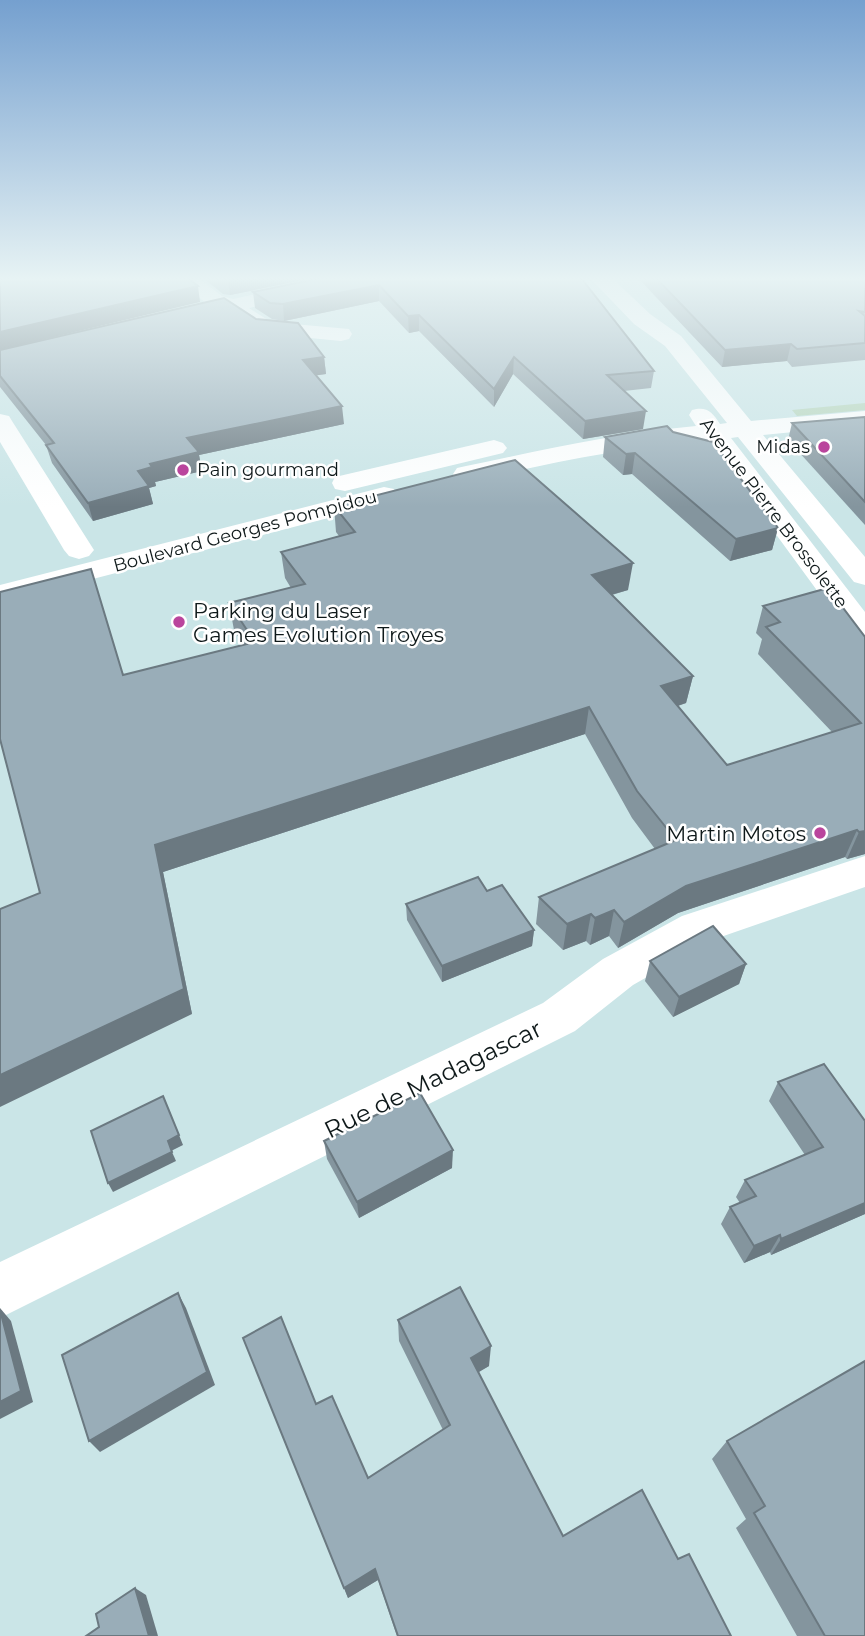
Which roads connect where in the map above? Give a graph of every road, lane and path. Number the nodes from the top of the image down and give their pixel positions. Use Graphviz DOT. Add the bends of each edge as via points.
graph roads {
  1 [pos="658,354"];
  2 [pos="684,354"];
  3 [pos="673,376"];
  4 [pos="759,404"];
  5 [pos="728,407"];
  6 [pos="700,414"];
  7 [pos="865,418"];
  8 [pos="0,421"];
  9 [pos="745,429"];
  10 [pos="79,550"];
  11 [pos="0,570"];
  12 [pos="865,576"];
  13 [pos="0,594"];
  14 [pos="865,634"];
  15 [pos="865,871"];
  16 [pos="0,1291"];
  1 -- 3 [label="main road, Avenue Pierre Brossolette"];
  2 -- 5 [label="main road, Avenue Pierre Brossolette"];
  4 -- 5 [label="main road, Boulevard Georges Pompidou"];
  5 -- 6 [label="main road, Boulevard Georges Pompidou"];
  5 -- 9 [label="main road, Avenue Pierre Brossolette"];
  6 -- 9 [label="main road, Boulevard Georges Pompidou"];
  6 -- 10 [label="main road, Boulevard Georges Pompidou" via="638,419 466,454"];
  6 -- 13 [label="main road, Boulevard Georges Pompidou" via="656,437 514,462"];
  6 -- 14 [label="main road, Avenue Pierre Brossolette"];
  7 -- 9 [label="main road, Boulevard Georges Pompidou"];
  8 -- 10 [label="main road"];
  9 -- 12 [label="main road, Avenue Pierre Brossolette"];
  10 -- 11 [label="main road, Boulevard Georges Pompidou"];
  15 -- 16 [label="main road, Rue de Madagascar" via="697,928 618,972 559,1017"];
}
